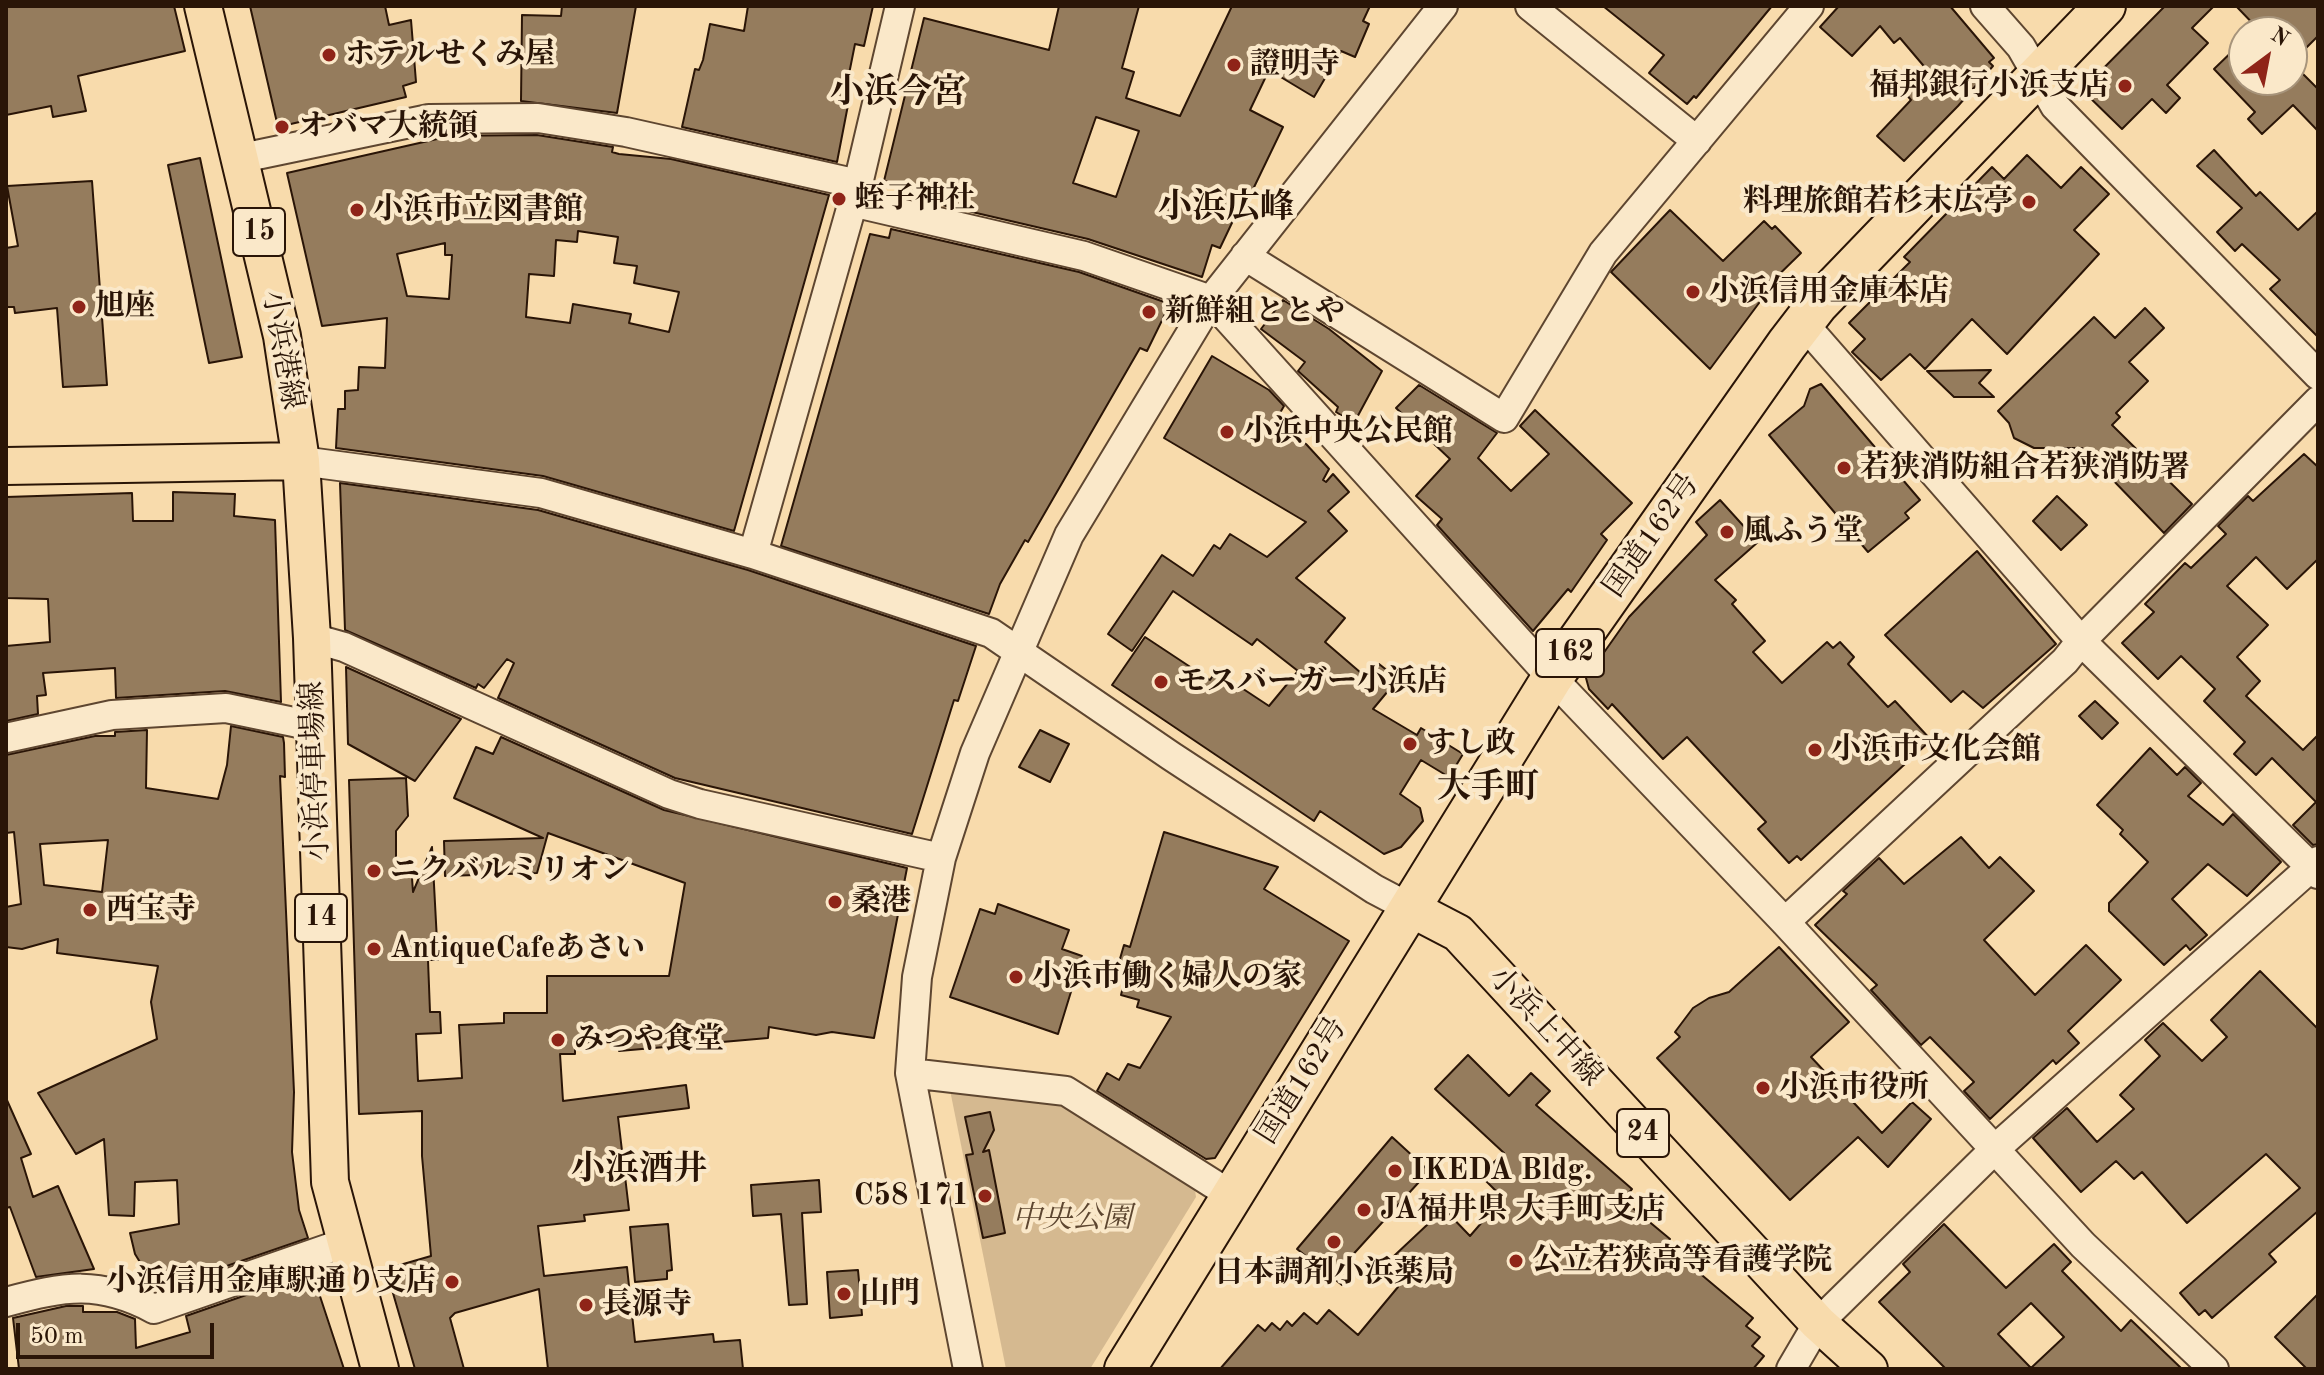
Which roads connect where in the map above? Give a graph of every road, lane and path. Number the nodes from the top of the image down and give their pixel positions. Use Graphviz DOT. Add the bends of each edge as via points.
graph roads {
  1 [pos="203,6"];
  2 [pos="900,6"];
  3 [pos="1443,6"];
  4 [pos="1530,6"];
  5 [pos="1809,6"];
  6 [pos="1985,6"];
  7 [pos="2105,6"];
  8 [pos="2035,77"];
  9 [pos="1697,141"];
  10 [pos="242,158"];
  11 [pos="855,193"];
  12 [pos="1245,256"];
  13 [pos="1211,300"];
  14 [pos="1803,323"];
  15 [pos="2318,375"];
  16 [pos="2318,401"];
  17 [pos="301,461"];
  18 [pos="6,466"];
  19 [pos="753,554"];
  20 [pos="312,638"];
  21 [pos="2081,641"];
  22 [pos="1016,653"];
  23 [pos="1552,678"];
  24 [pos="313,726"];
  25 [pos="6,738"];
  26 [pos="941,858"];
  27 [pos="2316,868"];
  28 [pos="1410,908"];
  29 [pos="1785,922"];
  30 [pos="910,1073"];
  31 [pos="1995,1149"];
  32 [pos="1231,1195"];
  33 [pos="344,1243"];
  34 [pos="6,1302"];
  35 [pos="1818,1323"];
  36 [pos="380,1369"];
  37 [pos="968,1369"];
  38 [pos="1125,1369"];
  39 [pos="1791,1369"];
  40 [pos="1869,1369"];
  41 [pos="2214,1369"];
  1 -- 10 [label="main road, 小浜港線 / 15"];
  2 -- 11 [label="street"];
  3 -- 12 [label="street"];
  4 -- 9 [label="street"];
  5 -- 9 [label="street"];
  6 -- 8 [label="street" via="2021,47"];
  7 -- 8 [label="highway, 国道162号 / 162"];
  8 -- 14 [label="highway, 国道162号 / 162"];
  8 -- 15 [label="street" via="2055,106"];
  9 -- 12 [label="street" via="1603,253 1504,418"];
  10 -- 11 [label="street" via="429,119 538,118 626,132"];
  10 -- 17 [label="main road, 小浜港線 / 15" via="282,336"];
  11 -- 13 [label="street" via="1084,256"];
  11 -- 19 [label="street"];
  12 -- 13 [label="street"];
  13 -- 22 [label="street" via="1069,535"];
  13 -- 23 [label="street"];
  14 -- 21 [label="street"];
  14 -- 23 [label="highway, 国道162号 / 162"];
  16 -- 21 [label="street"];
  17 -- 18 [label="main road"];
  17 -- 19 [label="street" via="541,493"];
  17 -- 20 [label="main road, 小浜停車場線 / 14"];
  19 -- 22 [label="street" via="991,633"];
  20 -- 24 [label="main road, 小浜停車場線 / 14"];
  20 -- 26 [label="street" via="344,647 669,794"];
  21 -- 27 [label="street"];
  21 -- 29 [label="street"];
  22 -- 26 [label="street" via="975,753"];
  22 -- 28 [label="street"];
  23 -- 28 [label="highway, 国道162号 / 162"];
  23 -- 29 [label="street"];
  24 -- 25 [label="street" via="226,708 112,715"];
  24 -- 33 [label="main road, 小浜停車場線 / 14" via="330,1182"];
  26 -- 30 [label="street" via="917,977"];
  27 -- 31 [label="street"];
  28 -- 32 [label="highway, 国道162号 / 162"];
  28 -- 35 [label="main road, 小浜上中線 / 24" via="1458,933"];
  29 -- 31 [label="street"];
  30 -- 32 [label="street" via="1066,1091"];
  30 -- 37 [label="street"];
  31 -- 35 [label="street"];
  31 -- 41 [label="street" via="2083,1245"];
  32 -- 38 [label="highway, 国道162号 / 162"];
  33 -- 34 [label="street" via="154,1309 124,1293 92,1287 53,1289"];
  33 -- 36 [label="main road, 小浜停車場線 / 14"];
  35 -- 39 [label="street"];
  35 -- 40 [label="main road, 小浜上中線 / 24"];
}
